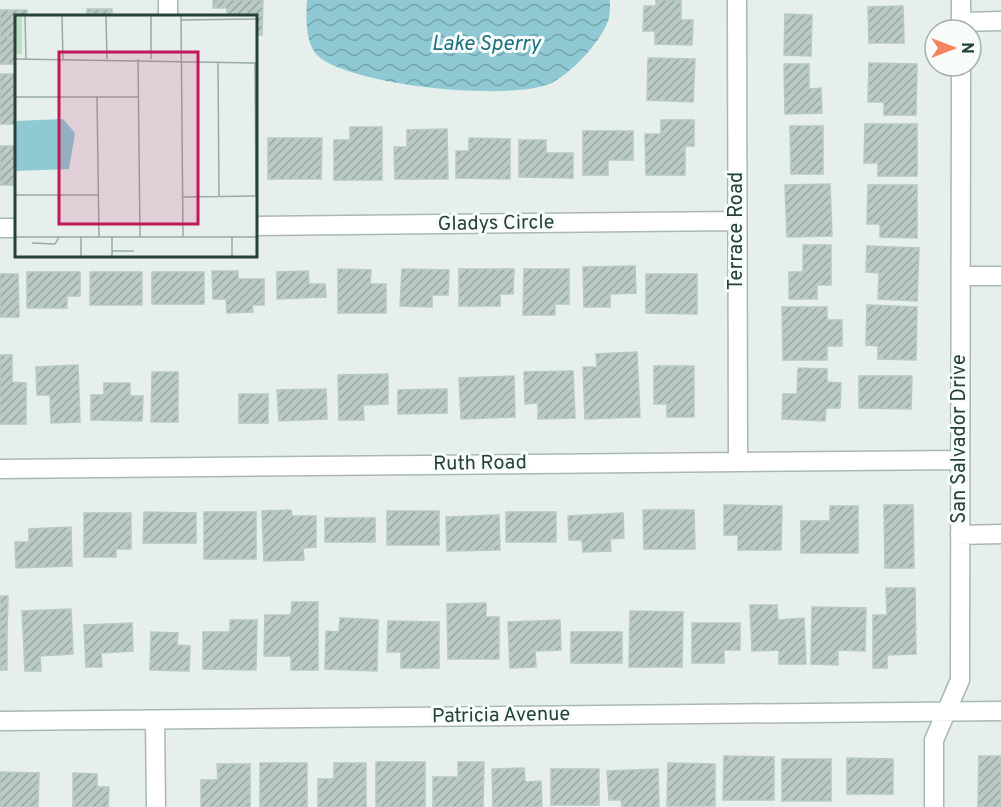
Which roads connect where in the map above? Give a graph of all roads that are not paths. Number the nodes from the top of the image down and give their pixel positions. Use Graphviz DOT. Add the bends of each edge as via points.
graph roads {
  1 [pos="737,0"];
  2 [pos="961,0"];
  3 [pos="961,18"];
  4 [pos="1001,21"];
  5 [pos="983,23"];
  6 [pos="961,78"];
  7 [pos="736,221"];
  8 [pos="256,226"];
  9 [pos="962,276"];
  10 [pos="1001,276"];
  11 [pos="960,460"];
  12 [pos="738,461"];
  13 [pos="0,469"];
  14 [pos="1001,534"];
  15 [pos="960,535"];
  16 [pos="946,711"];
  17 [pos="1001,711"];
  18 [pos="155,720"];
  19 [pos="0,722"];
  20 [pos="156,807"];
  21 [pos="934,807"];
  1 -- 7 [label="street, Terrace Road"];
  2 -- 3 [label="street"];
  4 -- 5 [label="street"];
  6 -- 9 [label="street, San Salvador Drive"];
  7 -- 8 [label="street, Gladys Circle"];
  7 -- 12 [label="street, Terrace Road"];
  9 -- 10 [label="street"];
  9 -- 11 [label="street, San Salvador Drive"];
  11 -- 12 [label="street, Ruth Road"];
  11 -- 15 [label="street, San Salvador Drive"];
  12 -- 13 [label="street, Ruth Road"];
  14 -- 15 [label="street"];
  15 -- 16 [label="street, San Salvador Drive" via="960,680"];
  16 -- 17 [label="street, Patricia Avenue"];
  16 -- 18 [label="street, Patricia Avenue"];
  16 -- 21 [label="street, San Salvador Drive" via="934,740"];
  18 -- 19 [label="street, Patricia Avenue"];
  18 -- 20 [label="street"];
}
